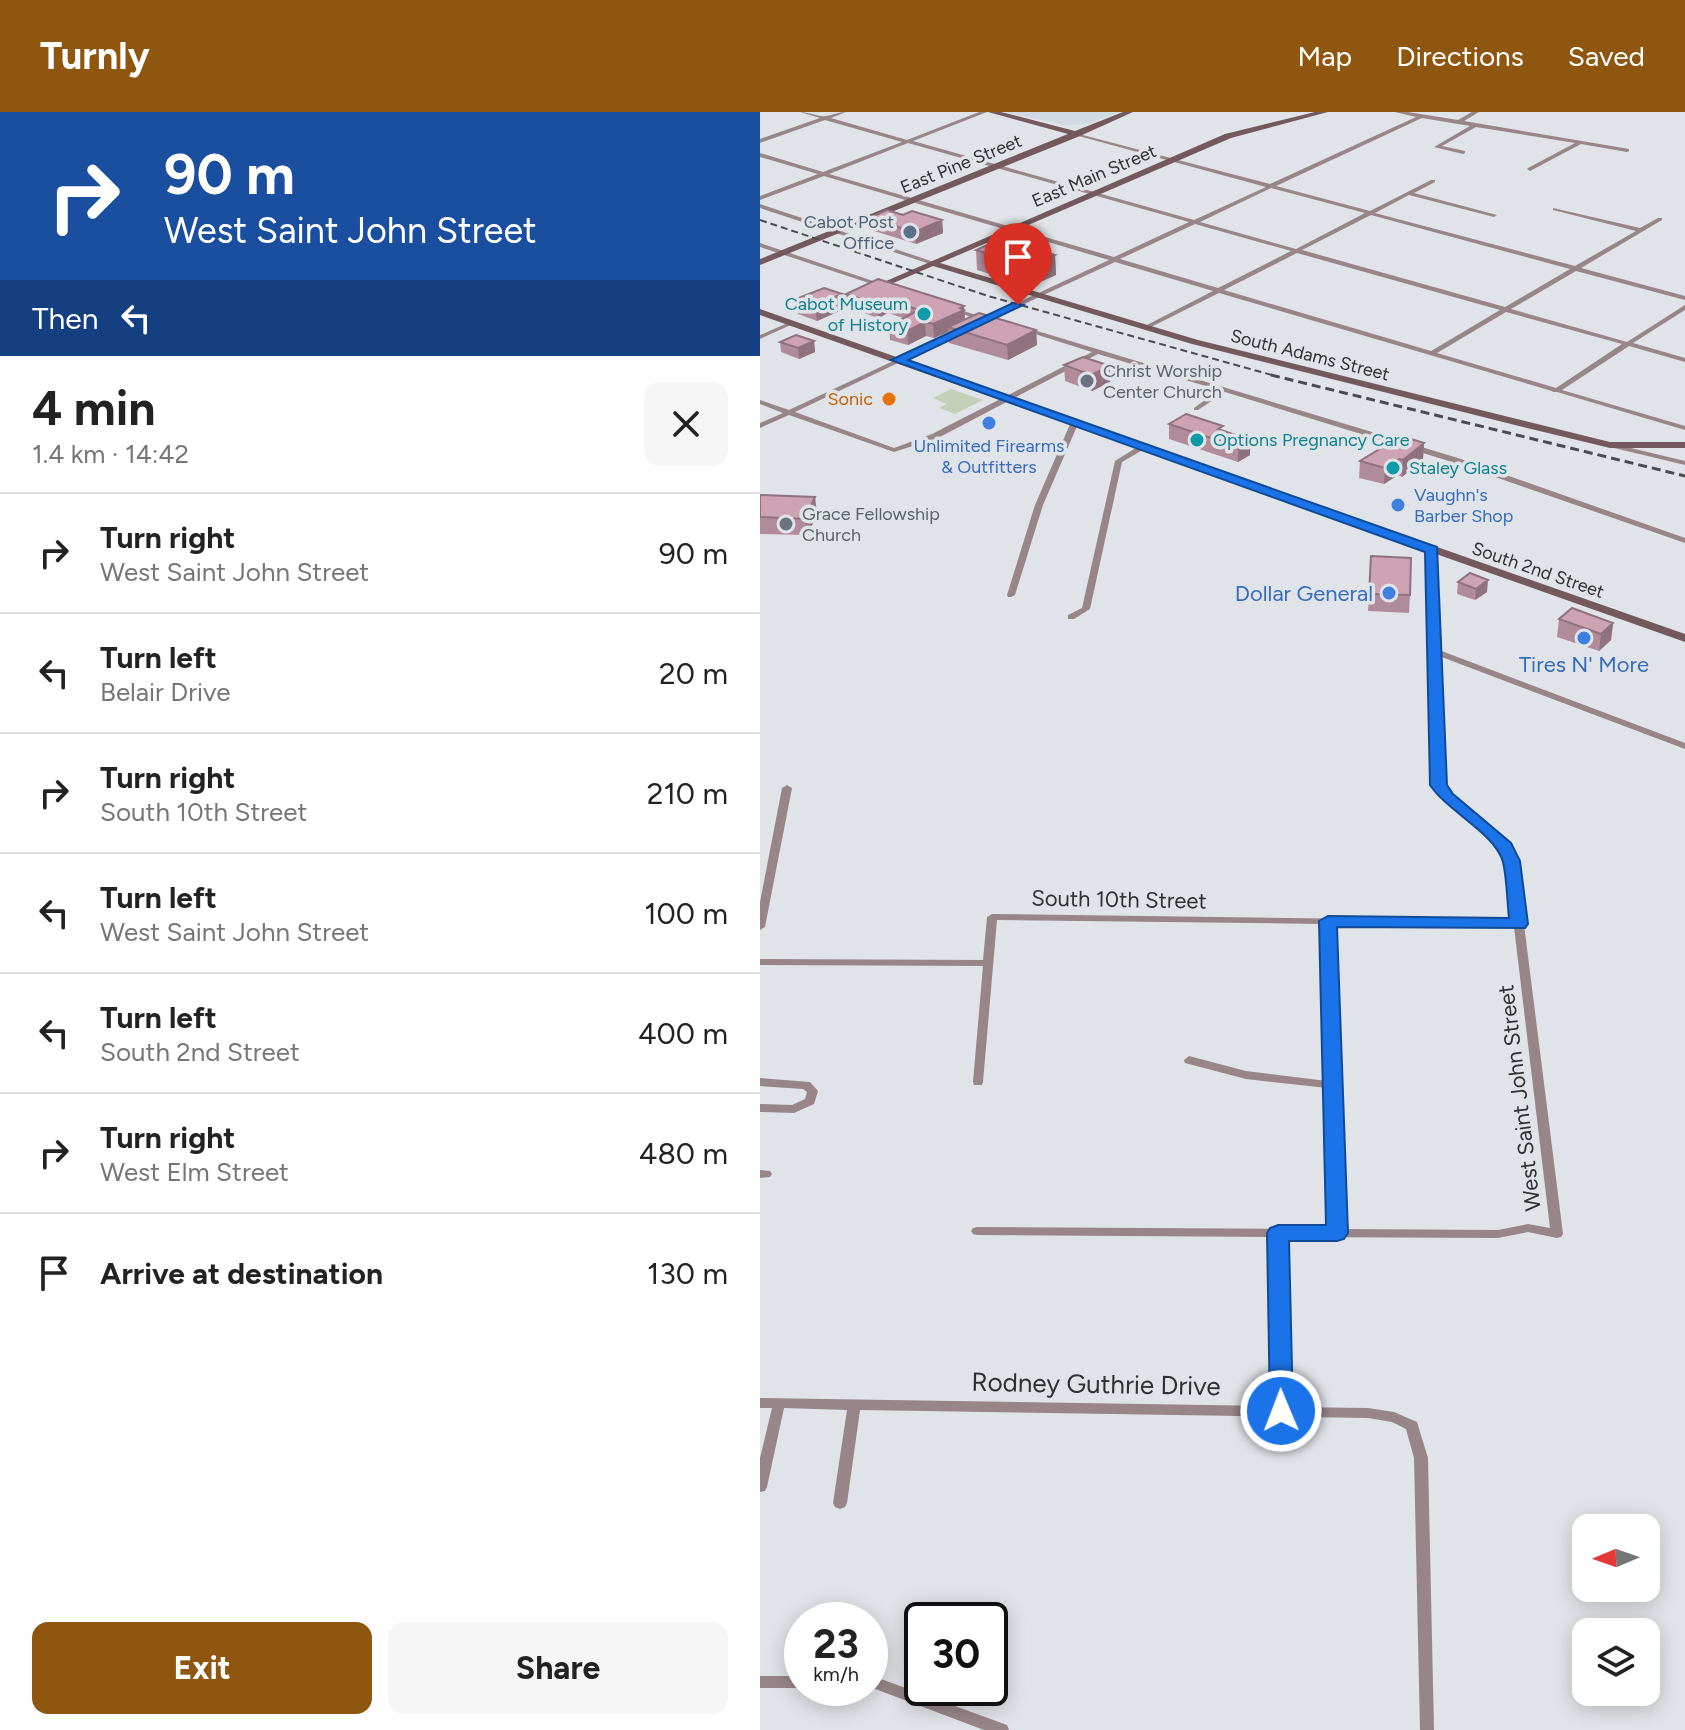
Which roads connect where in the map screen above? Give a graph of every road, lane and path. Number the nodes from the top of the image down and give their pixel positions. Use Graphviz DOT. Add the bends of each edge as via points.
graph roads {
  1 [pos="803,112"];
  2 [pos="843,112"];
  3 [pos="984,112"];
  4 [pos="992,112"];
  5 [pos="1129,112"];
  6 [pos="1324,112"];
  7 [pos="1398,112"];
  8 [pos="1476,112"];
  9 [pos="1421,116"];
  10 [pos="825,118"];
  11 [pos="1113,119"];
  12 [pos="1458,123"];
  13 [pos="1475,125"];
  14 [pos="1050,127"];
  15 [pos="1077,134"];
  16 [pos="760,141"];
  17 [pos="909,141"];
  18 [pos="1581,142"];
  19 [pos="1627,150"];
  20 [pos="1463,152"];
  21 [pos="760,155"];
  22 [pos="1174,159"];
  23 [pos="998,167"];
  24 [pos="1530,169"];
  25 [pos="824,173"];
  26 [pos="1433,181"];
  27 [pos="1274,186"];
  28 [pos="1095,193"];
  29 [pos="1410,194"];
  30 [pos="760,198"];
  31 [pos="913,200"];
  32 [pos="760,206"];
  33 [pos="1555,209"];
  34 [pos="1374,213"];
  35 [pos="1494,215"];
  36 [pos="1660,219"];
  37 [pos="1194,221"];
  38 [pos="1009,230"];
  39 [pos="1641,230"];
  40 [pos="835,232"];
  41 [pos="760,245"];
  42 [pos="1300,252"];
  43 [pos="783,253"];
  44 [pos="1111,260"];
  45 [pos="760,262"];
  46 [pos="932,263"];
  47 [pos="1576,269"];
  48 [pos="881,285"];
  49 [pos="896,290"];
  50 [pos="1219,292"];
  51 [pos="1035,297"];
  52 [pos="1685,298"];
  53 [pos="940,305"];
  54 [pos="1685,307"];
  55 [pos="1507,309"];
  56 [pos="760,312"];
  57 [pos="987,319"];
  58 [pos="998,321"];
  59 [pos="792,323"];
  60 [pos="1011,325"];
  61 [pos="1145,328"];
  62 [pos="760,337"];
  63 [pos="1627,343"];
  64 [pos="1098,351"];
  65 [pos="1430,354"];
  66 [pos="897,360"];
  67 [pos="1685,360"];
  68 [pos="1224,390"];
  69 [pos="1555,391"];
  70 [pos="1004,399"];
  71 [pos="760,402"];
  72 [pos="1196,409"];
  73 [pos="789,412"];
  74 [pos="1074,424"];
  75 [pos="760,426"];
  76 [pos="1685,428"];
  77 [pos="1610,445"];
  78 [pos="1685,445"];
  79 [pos="1142,448"];
  80 [pos="1685,463"];
  81 [pos="1685,541"];
  82 [pos="1432,550"];
  83 [pos="1011,595"];
  84 [pos="1071,617"];
  85 [pos="1685,638"];
  86 [pos="1437,652"];
  87 [pos="1685,746"];
  88 [pos="787,788"];
  89 [pos="1328,921"];
  90 [pos="1519,924"];
  91 [pos="760,927"];
  92 [pos="760,962"];
  93 [pos="987,963"];
  94 [pos="1189,1060"];
  95 [pos="760,1082"];
  96 [pos="978,1082"];
  97 [pos="1331,1085"];
  98 [pos="760,1108"];
  99 [pos="977,1231"];
  100 [pos="1278,1233"];
  101 [pos="1337,1233"];
  102 [pos="760,1403"];
  103 [pos="779,1404"];
  104 [pos="854,1405"];
  105 [pos="1281,1411"];
  106 [pos="760,1487"];
  107 [pos="840,1503"];
  108 [pos="760,1682"];
  109 [pos="784,1682"];
  110 [pos="888,1688"];
  111 [pos="1002,1730"];
  112 [pos="1427,1730"];
  1 -- 10 [label="street"];
  2 -- 10 [label="street"];
  3 -- 17 [label="street"];
  4 -- 14 [label="main road"];
  5 -- 11 [label="main road, East Pine Street"];
  6 -- 22 [label="main road, East Main Street" via="1228,136"];
  7 -- 9 [label="street"];
  8 -- 12 [label="street"];
  9 -- 12 [label="street"];
  9 -- 27 [label="street"];
  10 -- 16 [label="street"];
  10 -- 17 [label="street"];
  11 -- 14 [label="main road"];
  11 -- 15 [label="main road, East Pine Street"];
  12 -- 13 [label="street"];
  13 -- 18 [label="street"];
  13 -- 20 [label="street" via="1437,147"];
  14 -- 15 [label="main road"];
  15 -- 22 [label="street"];
  15 -- 23 [label="main road, East Pine Street"];
  17 -- 23 [label="street"];
  17 -- 25 [label="street"];
  18 -- 19 [label="street"];
  18 -- 24 [label="street"];
  21 -- 25 [label="street"];
  22 -- 27 [label="street"];
  22 -- 28 [label="main road, East Main Street"];
  23 -- 28 [label="street"];
  23 -- 31 [label="main road, East Pine Street"];
  25 -- 30 [label="street"];
  25 -- 31 [label="street"];
  26 -- 29 [label="street"];
  27 -- 34 [label="street"];
  27 -- 37 [label="street"];
  28 -- 37 [label="street"];
  28 -- 38 [label="main road, East Main Street"];
  29 -- 34 [label="street"];
  29 -- 35 [label="street"];
  31 -- 38 [label="street"];
  31 -- 40 [label="main road, East Pine Street"];
  32 -- 40 [label="street"];
  33 -- 39 [label="street"];
  34 -- 42 [label="street"];
  34 -- 47 [label="street"];
  36 -- 39 [label="street"];
  37 -- 42 [label="street"];
  37 -- 44 [label="street"];
  38 -- 44 [label="street"];
  38 -- 46 [label="main road, East Main Street"];
  39 -- 47 [label="street"];
  40 -- 43 [label="main road, East Pine Street"];
  40 -- 46 [label="street"];
  41 -- 43 [label="street"];
  42 -- 50 [label="street"];
  42 -- 55 [label="street"];
  43 -- 45 [label="main road, East Pine Street"];
  43 -- 48 [label="street"];
  44 -- 50 [label="street"];
  44 -- 51 [label="street"];
  46 -- 48 [label="main road, East Main Street"];
  46 -- 51 [label="main road, South Adams Street"];
  47 -- 52 [label="street"];
  47 -- 55 [label="street"];
  48 -- 49 [label="street"];
  50 -- 61 [label="street"];
  50 -- 65 [label="street"];
  51 -- 57 [label="street"];
  51 -- 61 [label="main road, South Adams Street"];
  53 -- 57 [label="street"];
  54 -- 63 [label="street"];
  55 -- 63 [label="street"];
  55 -- 65 [label="street"];
  56 -- 59 [label="main road, South 2nd Street"];
  57 -- 58 [label="street"];
  57 -- 66 [label="street"];
  59 -- 62 [label="street"];
  59 -- 66 [label="main road, South 2nd Street"];
  60 -- 64 [label="street"];
  61 -- 77 [label="main road, South Adams Street"];
  63 -- 67 [label="street"];
  63 -- 69 [label="street"];
  64 -- 68 [label="street"];
  64 -- 70 [label="street"];
  65 -- 69 [label="street"];
  66 -- 70 [label="main road, South 2nd Street"];
  66 -- 73 [label="street"];
  68 -- 72 [label="street"];
  68 -- 81 [label="street" via="1455,460"];
  69 -- 76 [label="street"];
  70 -- 73 [label="street" via="935,436 894,450"];
  70 -- 74 [label="main road, South 2nd Street"];
  71 -- 73 [label="street"];
  73 -- 75 [label="street"];
  74 -- 79 [label="main road, South 2nd Street"];
  74 -- 83 [label="street" via="1039,505"];
  77 -- 78 [label="main road"];
  77 -- 80 [label="street, South Adams Street"];
  79 -- 82 [label="main road, South 2nd Street"];
  79 -- 84 [label="street" via="1119,461 1086,609"];
  82 -- 85 [label="main road, South 2nd Street"];
  82 -- 86 [label="street, West Saint John Street"];
  86 -- 87 [label="street"];
  86 -- 90 [label="street, West Saint John Street" via="1439,785 1503,843 1511,861"];
  88 -- 91 [label="street"];
  89 -- 90 [label="street, South 10th Street"];
  89 -- 93 [label="street, South 10th Street" via="992,917"];
  89 -- 97 [label="street"];
  90 -- 101 [label="street, West Saint John Street" via="1557,1234 1528,1228 1498,1234"];
  92 -- 93 [label="street"];
  93 -- 96 [label="street"];
  94 -- 97 [label="street" via="1246,1075"];
  95 -- 98 [label="street" via="806,1085 813,1091 810,1101 794,1109"];
  97 -- 101 [label="street"];
  99 -- 100 [label="street, West Saint John Street"];
  100 -- 101 [label="street, West Saint John Street"];
  100 -- 105 [label="street"];
  102 -- 103 [label="street, Rodney Guthrie Drive"];
  103 -- 104 [label="street, Rodney Guthrie Drive"];
  103 -- 106 [label="street"];
  104 -- 105 [label="street, Rodney Guthrie Drive"];
  104 -- 107 [label="street"];
  105 -- 112 [label="street, Rodney Guthrie Drive" via="1368,1413 1412,1426 1421,1458"];
  108 -- 109 [label="street"];
  110 -- 111 [label="street"];
}
